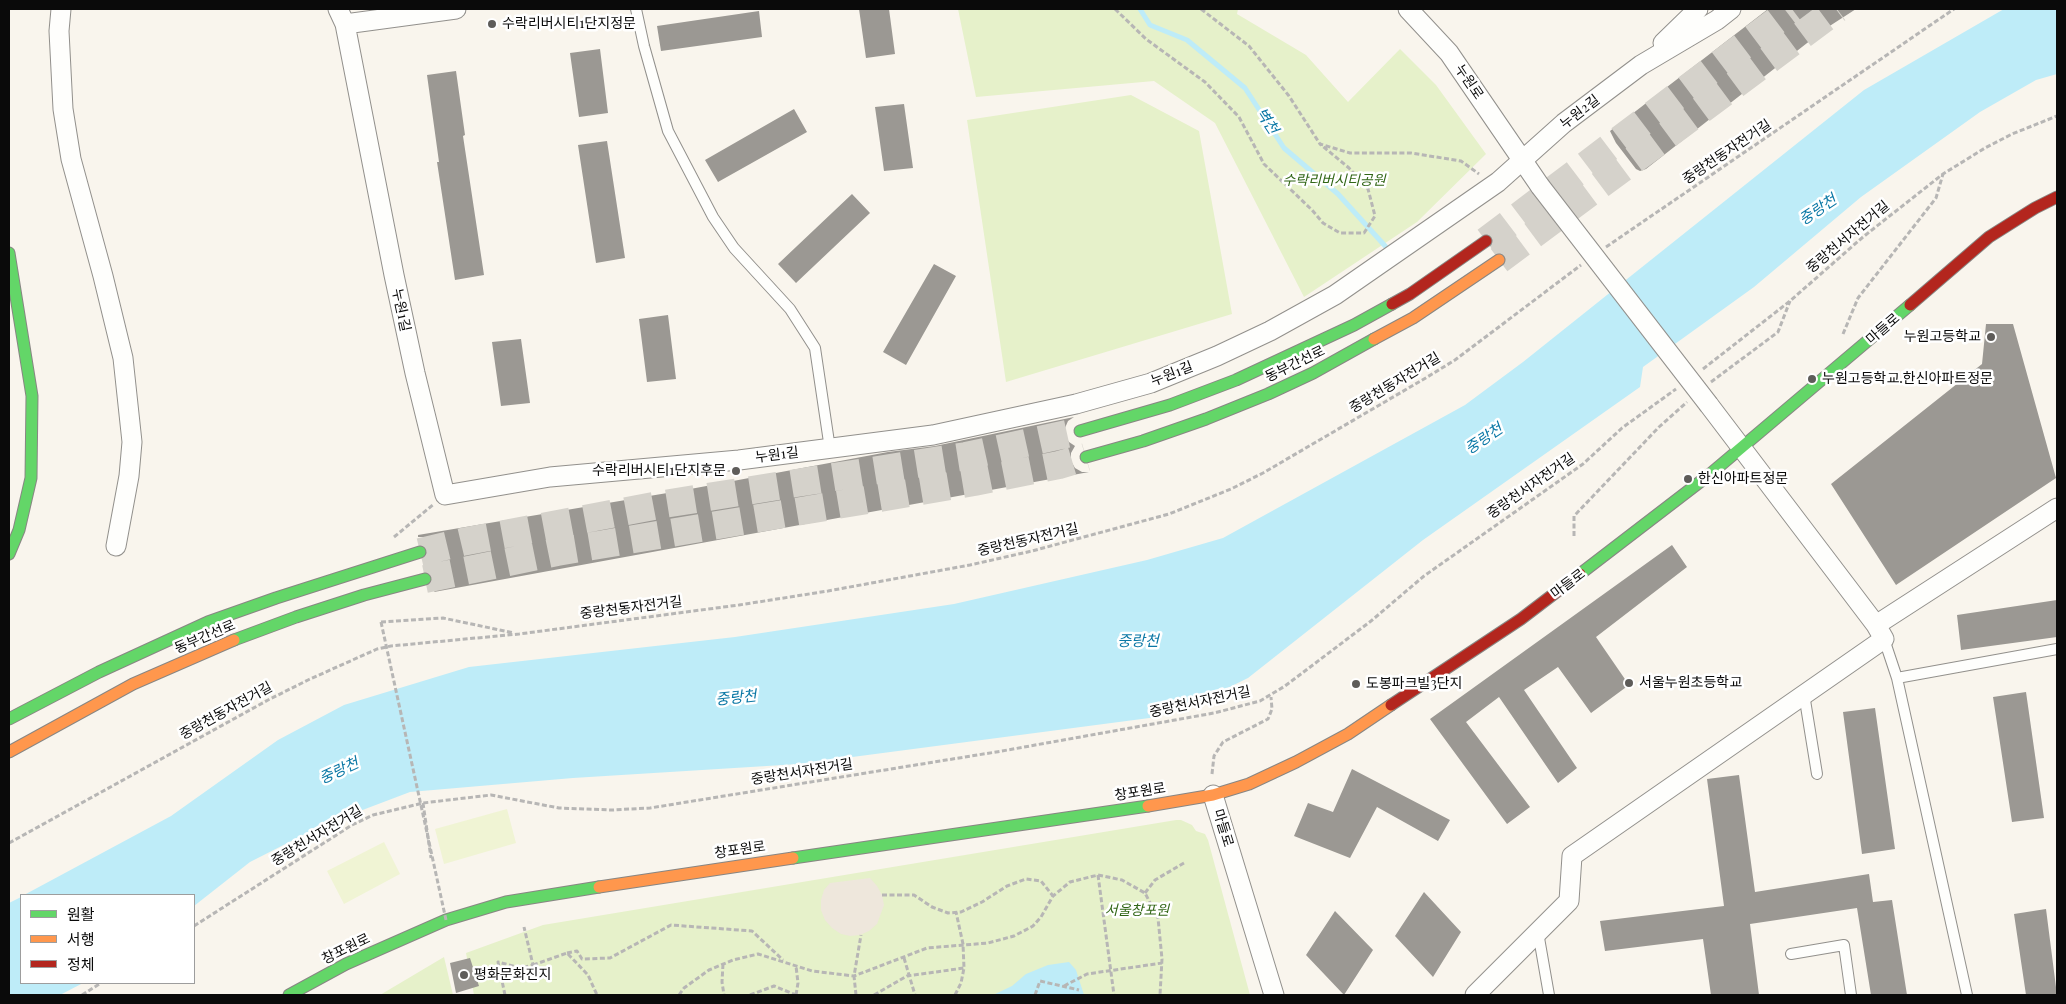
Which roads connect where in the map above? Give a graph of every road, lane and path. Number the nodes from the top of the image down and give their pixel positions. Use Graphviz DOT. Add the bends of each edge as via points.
graph roads {
  1 [pos="61,9"];
  2 [pos="456,9"];
  3 [pos="636,9"];
  4 [pos="1115,9"];
  5 [pos="1201,9"];
  6 [pos="1408,9"];
  7 [pos="1698,9"];
  8 [pos="1731,9"];
  9 [pos="1954,9"];
  10 [pos="341,16"];
  11 [pos="1641,66"];
  12 [pos="2057,116"];
  13 [pos="1320,144"];
  14 [pos="1522,161"];
  15 [pos="1943,174"];
  16 [pos="1482,176"];
  17 [pos="2057,197"];
  18 [pos="1486,241"];
  19 [pos="1603,250"];
  20 [pos="9,253"];
  21 [pos="1499,260"];
  22 [pos="1587,260"];
  23 [pos="1790,301"];
  24 [pos="1842,335"];
  25 [pos="1702,369"];
  26 [pos="1681,385"];
  27 [pos="1707,385"];
  28 [pos="1701,401"];
  29 [pos="1080,431"];
  30 [pos="1742,448"];
  31 [pos="830,449"];
  32 [pos="1086,457"];
  33 [pos="445,495"];
  34 [pos="2057,508"];
  35 [pos="1574,536"];
  36 [pos="391,539"];
  37 [pos="116,546"];
  38 [pos="420,552"];
  39 [pos="9,554"];
  40 [pos="425,578"];
  41 [pos="1880,632"];
  42 [pos="520,634"];
  43 [pos="2057,649"];
  44 [pos="1897,678"];
  45 [pos="1804,694"];
  46 [pos="1271,697"];
  47 [pos="9,719"];
  48 [pos="9,752"];
  49 [pos="1817,774"];
  50 [pos="1213,795"];
  51 [pos="423,803"];
  52 [pos="9,843"];
  53 [pos="431,858"];
  54 [pos="1184,863"];
  55 [pos="1098,875"];
  56 [pos="1145,893"];
  57 [pos="882,895"];
  58 [pos="1053,896"];
  59 [pos="956,912"];
  60 [pos="446,920"];
  61 [pos="195,925"];
  62 [pos="524,927"];
  63 [pos="1538,932"];
  64 [pos="860,935"];
  65 [pos="963,944"];
  66 [pos="568,953"];
  67 [pos="1791,954"];
  68 [pos="904,958"];
  69 [pos="783,961"];
  70 [pos="1162,962"];
  71 [pos="723,964"];
  72 [pos="533,965"];
  73 [pos="796,966"];
  74 [pos="964,968"];
  75 [pos="1112,970"];
  76 [pos="854,976"];
  77 [pos="100,984"];
  78 [pos="1064,986"];
  79 [pos="1079,990"];
  80 [pos="82,995"];
  81 [pos="289,995"];
  82 [pos="504,995"];
  83 [pos="597,995"];
  84 [pos="679,995"];
  85 [pos="724,995"];
  86 [pos="750,995"];
  87 [pos="796,995"];
  88 [pos="856,995"];
  89 [pos="874,995"];
  90 [pos="915,995"];
  91 [pos="955,995"];
  92 [pos="1036,995"];
  93 [pos="1114,995"];
  94 [pos="1160,995"];
  95 [pos="1274,995"];
  96 [pos="1475,995"];
  97 [pos="1548,995"];
  98 [pos="1851,995"];
  99 [pos="1967,995"];
  1 -- 37 [label="street" via="63,109 68,142 122,358 132,442"];
  2 -- 10 [label="street"];
  3 -- 31 [label="lane" via="668,131 713,217 734,248 790,309 815,348"];
  4 -- 13 [label="path" via="1146,39 1205,82 1239,117 1264,164 1323,223 1340,233 1364,233 1375,216 1368,189"];
  5 -- 13 [label="path" via="1249,46 1289,96"];
  6 -- 14 [label="street, 누원로" via="1450,53"];
  7 -- 11 [label="street, 누원2길"];
  8 -- 11 [label="street, 누원2길"];
  9 -- 19 [label="path, 중랑천동자전거길"];
  10 -- 33 [label="street, 누원1길" via="398,295"];
  11 -- 14 [label="street, 누원2길" via="1564,123"];
  12 -- 15 [label="path, 중랑천서자전거길" via="2012,134"];
  13 -- 16 [label="path" via="1350,153 1411,153 1461,161"];
  14 -- 28 [label="street, 누원로, bridge"];
  14 -- 31 [label="street, 누원1길" via="1498,182 1335,295 1217,356 1151,383 1066,406 933,435"];
  15 -- 23 [label="path, 중랑천서자전거길" via="1863,237"];
  15 -- 24 [label="path" via="1936,198 1858,298"];
  17 -- 30 [label="main road, 마들로" via="1990,238"];
  18 -- 29 [label="main road, 동부간선로" via="1410,294 1288,357 1170,405"];
  20 -- 39 [label="main road" via="32,396 31,478 19,530"];
  21 -- 32 [label="main road, 동부간선로" via="1413,318 1313,374 1206,419"];
  22 -- 42 [label="path, 중랑천동자전거길" via="1455,360 1424,379 1263,473 1169,514 1040,549 898,579 739,605"];
  23 -- 25 [label="path, 중랑천서자전거길"];
  23 -- 27 [label="path" via="1778,332"];
  26 -- 46 [label="path, 중랑천서자전거길" via="1622,428 1583,464 1424,576"];
  28 -- 30 [label="street, 누원로"];
  28 -- 35 [label="path" via="1659,427 1574,516"];
  30 -- 41 [label="street, 누원로"];
  30 -- 50 [label="main road, 마들로" via="1521,619 1348,734 1249,784"];
  31 -- 33 [label="street, 누원1길" via="550,478"];
  33 -- 36 [label="path"];
  34 -- 41 [label="street"];
  38 -- 47 [label="main road, 동부간선로" via="208,622 159,642"];
  40 -- 48 [label="main road, 동부간선로" via="356,598 219,646 133,684"];
  41 -- 44 [label="lane"];
  41 -- 45 [label="street"];
  42 -- 52 [label="path, 중랑천동자전거길" via="391,646 366,653 268,700"];
  42 -- 53 [label="path, bridge" via="443,618 380,622"];
  43 -- 44 [label="lane"];
  44 -- 99 [label="lane"];
  45 -- 49 [label="lane"];
  45 -- 63 [label="street" via="1572,856 1569,901"];
  46 -- 50 [label="path" via="1272,709 1268,719 1234,735 1218,749 1212,771"];
  46 -- 51 [label="path, 중랑천서자전거길" via="1214,713 1002,751 650,808 560,808 491,794"];
  50 -- 60 [label="main road, 창포원로" via="506,902"];
  50 -- 95 [label="street, 마들로"];
  51 -- 53 [label="path"];
  51 -- 61 [label="path, 중랑천서자전거길" via="373,815 352,825"];
  53 -- 60 [label="path, bridge"];
  54 -- 56 [label="path" via="1155,880"];
  55 -- 56 [label="path" via="1122,880"];
  55 -- 58 [label="path" via="1070,882"];
  55 -- 75 [label="path"];
  56 -- 70 [label="path" via="1158,918"];
  57 -- 59 [label="path" via="914,896 932,907 948,913"];
  58 -- 59 [label="path" via="1041,881 1026,879"];
  58 -- 65 [label="path" via="1041,917 1014,936"];
  59 -- 65 [label="path"];
  60 -- 81 [label="main road, 창포원로" via="346,964"];
  62 -- 72 [label="path"];
  63 -- 96 [label="street"];
  63 -- 97 [label="lane"];
  64 -- 76 [label="path"];
  65 -- 68 [label="path" via="926,948"];
  65 -- 74 [label="path"];
  66 -- 69 [label="path" via="577,951 582,959 610,958 671,925 752,931"];
  66 -- 72 [label="path"];
  66 -- 83 [label="path" via="588,975"];
  67 -- 98 [label="lane" via="1844,945"];
  68 -- 76 [label="path"];
  68 -- 90 [label="path"];
  69 -- 71 [label="path" via="758,954"];
  69 -- 73 [label="path"];
  70 -- 75 [label="path"];
  70 -- 94 [label="path"];
  71 -- 84 [label="path" via="709,970"];
  71 -- 85 [label="path"];
  72 -- 82 [label="path" via="521,968 498,962"];
  73 -- 76 [label="path"];
  73 -- 87 [label="path"];
  74 -- 89 [label="path" via="907,976"];
  74 -- 91 [label="path"];
  75 -- 78 [label="path" via="1087,974"];
  75 -- 93 [label="path"];
  76 -- 88 [label="path"];
  77 -- 80 [label="path"];
  78 -- 79 [label="path"];
  78 -- 92 [label="path" via="1040,981"];
  86 -- 87 [label="path" via="774,986"];
}
